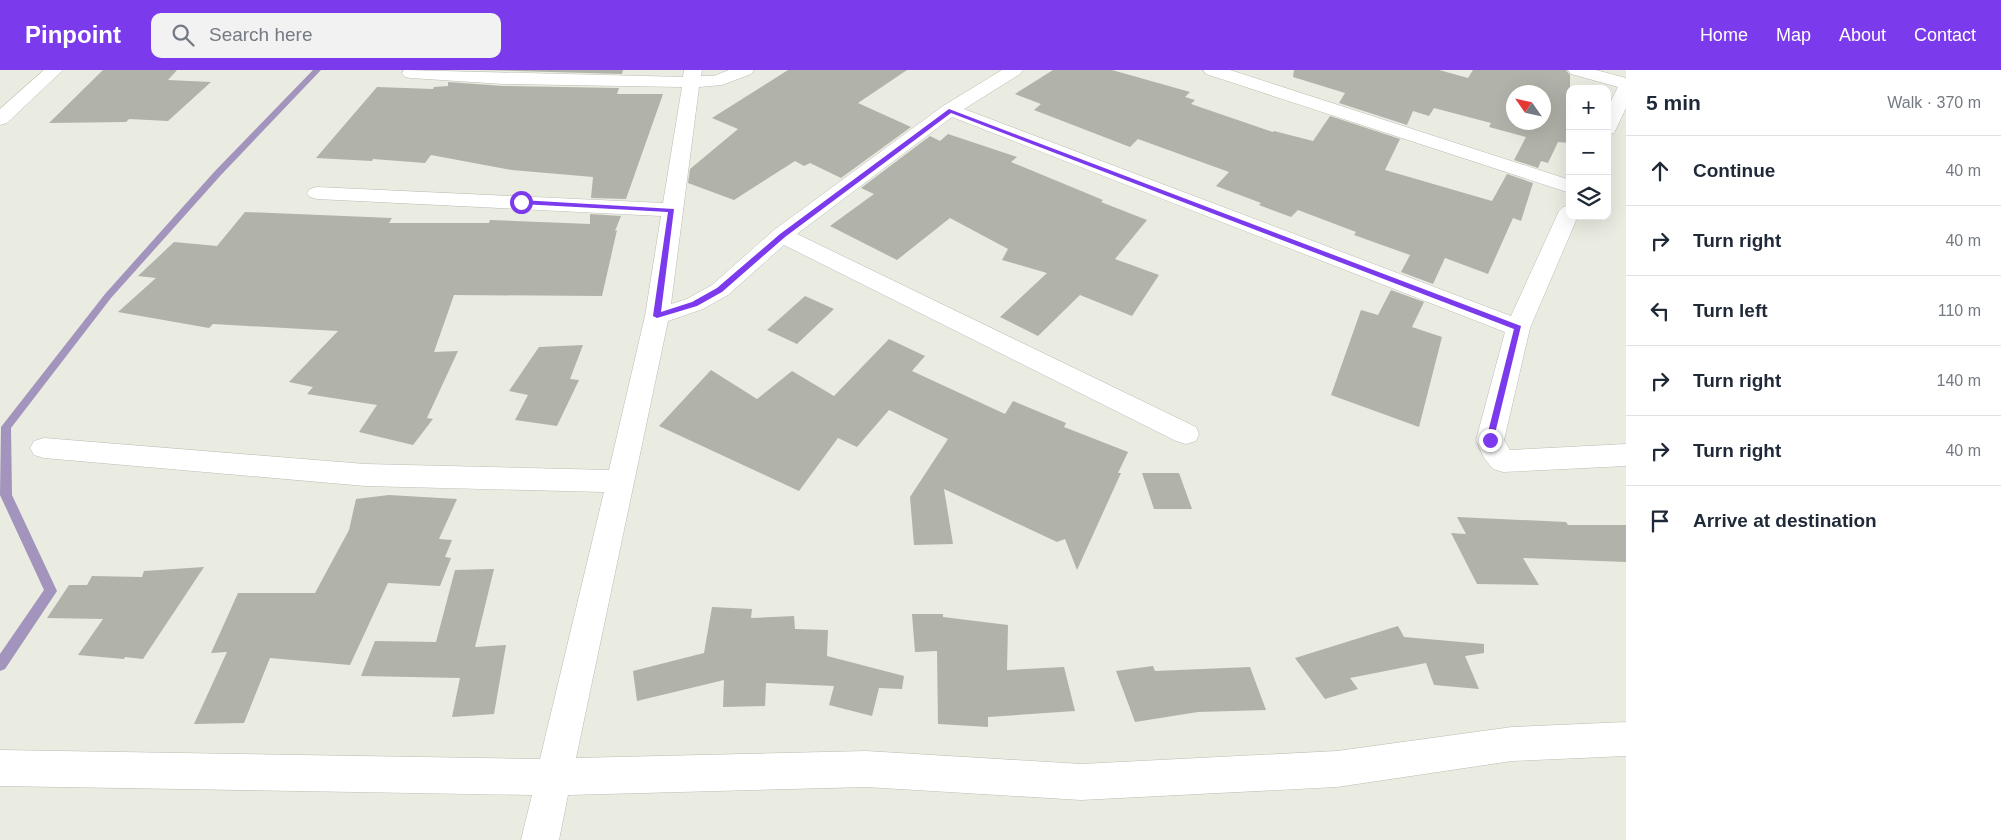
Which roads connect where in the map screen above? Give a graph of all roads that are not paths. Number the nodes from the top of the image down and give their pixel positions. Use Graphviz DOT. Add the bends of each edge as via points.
graph roads {
  1 [pos="54,70"];
  2 [pos="744,70"];
  3 [pos="1014,70"];
  4 [pos="1212,70"];
  5 [pos="1577,70"];
  6 [pos="411,73"];
  7 [pos="693,76"];
  8 [pos="1626,84"];
  9 [pos="1626,89"];
  10 [pos="950,110"];
  11 [pos="0,119"];
  12 [pos="1611,121"];
  13 [pos="1566,187"];
  14 [pos="317,193"];
  15 [pos="671,210"];
  16 [pos="1566,219"];
  17 [pos="782,235"];
  18 [pos="657,316"];
  19 [pos="1518,328"];
  20 [pos="1186,434"];
  21 [pos="44,448"];
  22 [pos="1626,455"];
  23 [pos="620,481"];
  24 [pos="1626,739"];
  25 [pos="0,768"];
  26 [pos="553,777"];
  27 [pos="540,840"];
  1 -- 11 [label="street"];
  2 -- 7 [label="street" via="716,81"];
  3 -- 10 [label="street"];
  4 -- 13 [label="street"];
  5 -- 8 [label="street"];
  6 -- 7 [label="street" via="503,79"];
  7 -- 15 [label="street"];
  9 -- 12 [label="street"];
  10 -- 17 [label="street"];
  10 -- 19 [label="street"];
  14 -- 15 [label="street"];
  15 -- 18 [label="street"];
  16 -- 19 [label="street"];
  17 -- 18 [label="street" via="720,290 695,304"];
  17 -- 20 [label="street"];
  18 -- 23 [label="street"];
  19 -- 22 [label="street" via="1490,440 1494,451 1503,460"];
  21 -- 23 [label="street" via="366,475"];
  23 -- 26 [label="street"];
  24 -- 26 [label="street" via="1512,744 1337,769 1081,782 866,769"];
  25 -- 26 [label="street"];
  26 -- 27 [label="street"];
}
